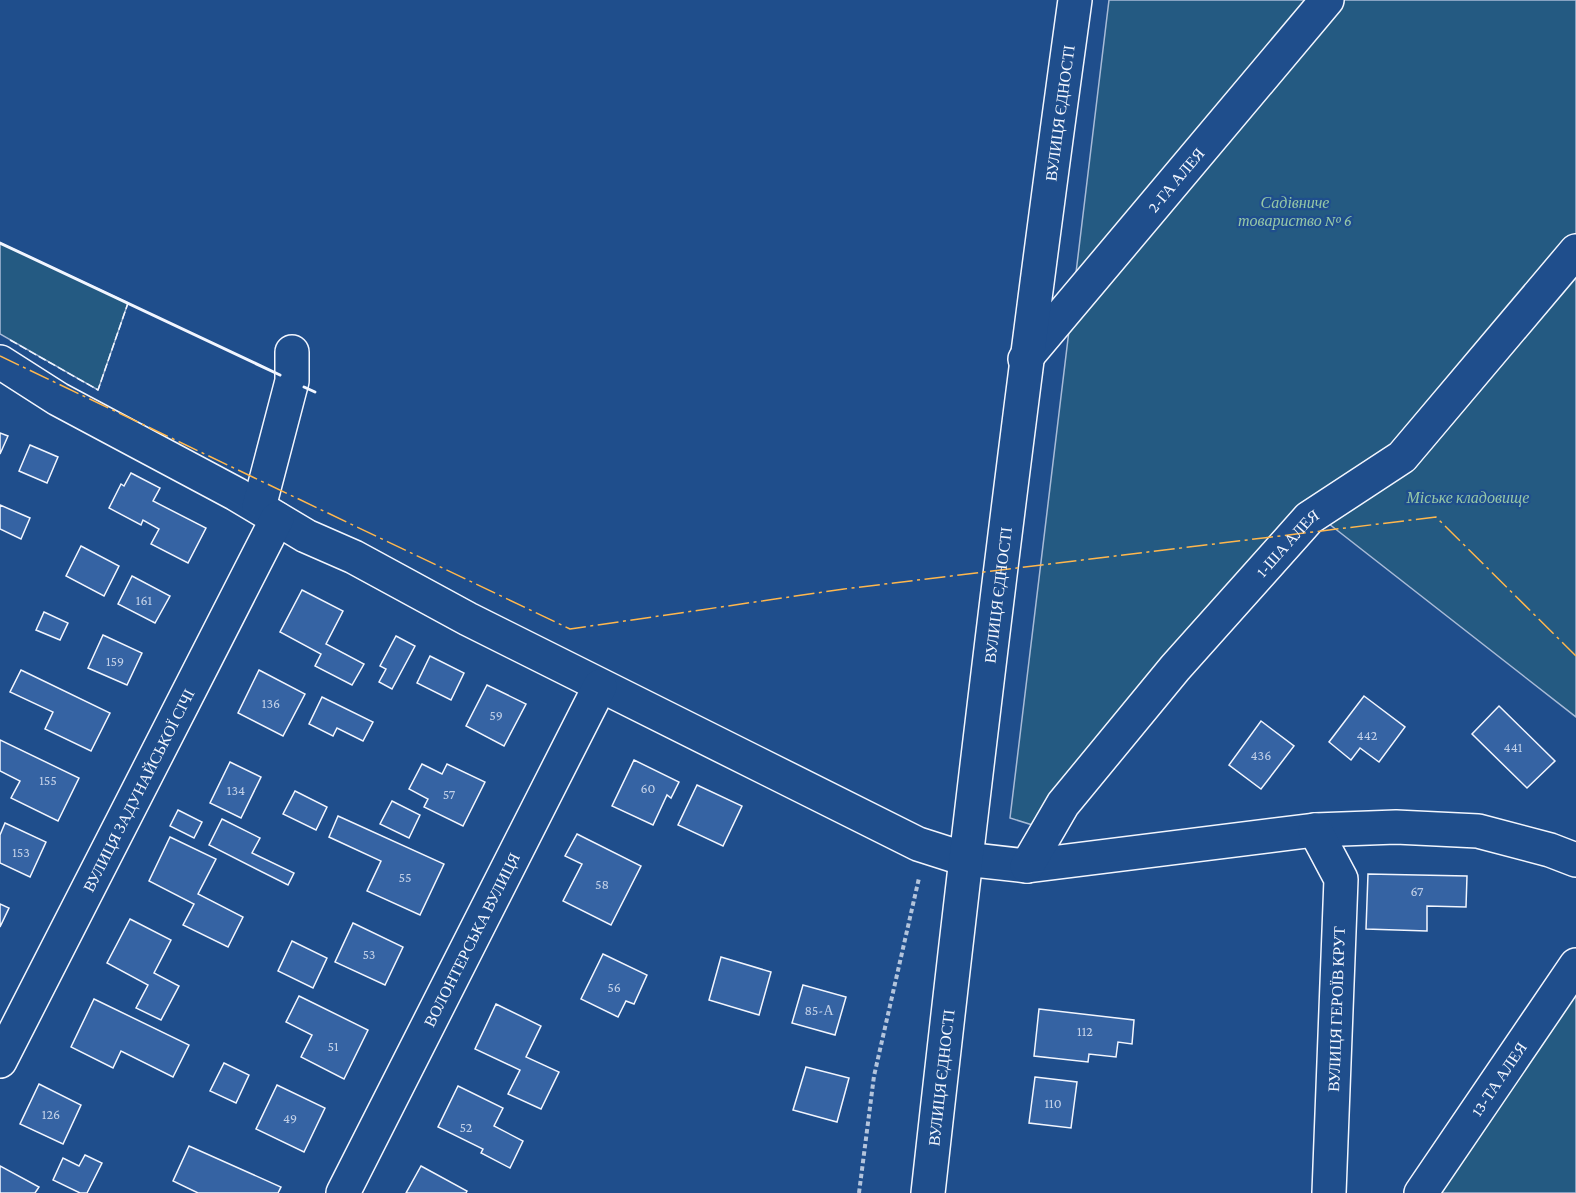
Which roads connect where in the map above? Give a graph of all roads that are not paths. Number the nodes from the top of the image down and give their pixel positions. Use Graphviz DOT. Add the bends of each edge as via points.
graph roads {
  1 [pos="1075,0"];
  2 [pos="1327,0"];
  3 [pos="1576,251"];
  4 [pos="291,352"];
  5 [pos="1025,359"];
  6 [pos="0,362"];
  7 [pos="268,513"];
  8 [pos="600,686"];
  9 [pos="1315,830"];
  10 [pos="965,860"];
  11 [pos="1576,860"];
  12 [pos="1027,866"];
  13 [pos="1576,965"];
  14 [pos="0,1061"];
  15 [pos="343,1193"];
  16 [pos="928,1193"];
  17 [pos="1329,1193"];
  18 [pos="1421,1193"];
  1 -- 5 [label="street, ВУЛИЦЯ ЄДНОСТІ"];
  2 -- 5 [label="street, 2-ГА АЛЕЯ"];
  3 -- 12 [label="street, 1-ША АЛЕЯ" via="1402,457 1309,518 1175,668 1063,804"];
  4 -- 7 [label="street, ВУЛИЦЯ ЗАДУНАЙСЬКОЇ СІЧІ" via="292,381"];
  5 -- 10 [label="street, ВУЛИЦЯ ЄДНОСТІ"];
  6 -- 7 [label="street" via="65,403"];
  7 -- 8 [label="street"];
  7 -- 14 [label="street, ВУЛИЦЯ ЗАДУНАЙСЬКОЇ СІЧІ"];
  8 -- 10 [label="street" via="918,844"];
  8 -- 15 [label="street, ВОЛОНТЕРСЬКА ВУЛИЦЯ"];
  9 -- 11 [label="street" via="1396,827 1478,831"];
  9 -- 12 [label="street"];
  9 -- 17 [label="street, ВУЛИЦЯ ГЕРОЇВ КРУТ" via="1341,879"];
  10 -- 12 [label="street"];
  10 -- 16 [label="street, ВУЛИЦЯ ЄДНОСТІ"];
  13 -- 18 [label="street, 13-ТА АЛЕЯ"];
}
